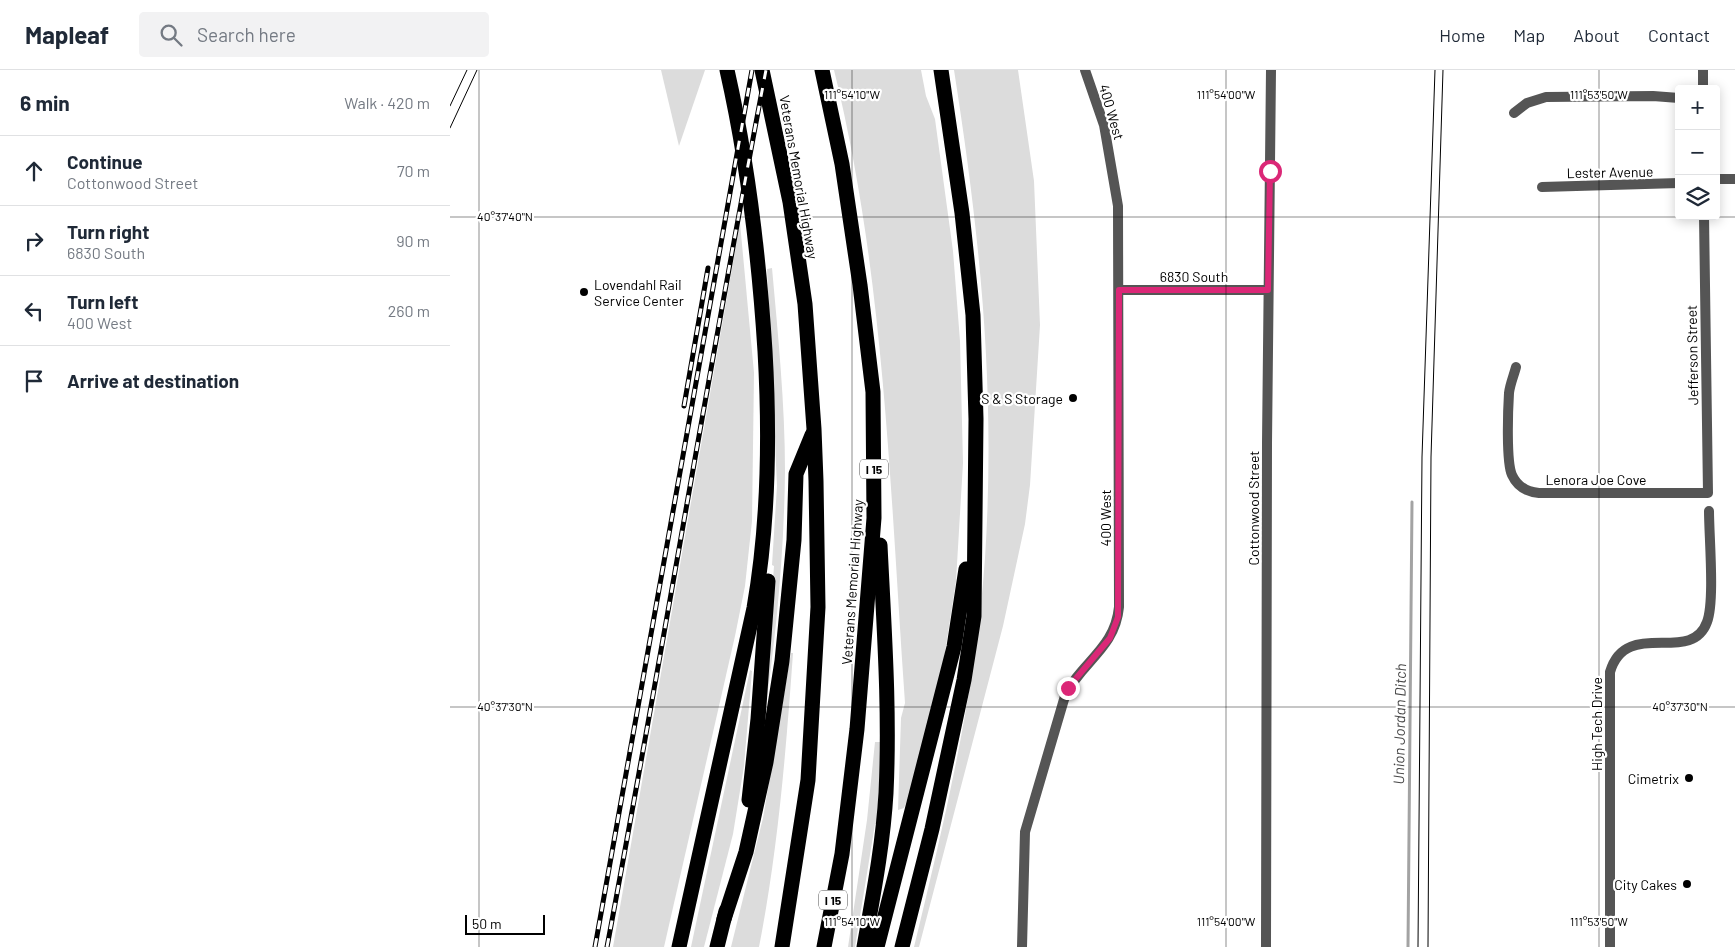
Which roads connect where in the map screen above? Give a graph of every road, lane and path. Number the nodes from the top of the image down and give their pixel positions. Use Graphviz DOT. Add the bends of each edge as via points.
graph roads {
  1 [pos="727,70"];
  2 [pos="762,70"];
  3 [pos="822,70"];
  4 [pos="941,70"];
  5 [pos="1086,70"];
  6 [pos="1271,70"];
  7 [pos="1703,70"];
  8 [pos="1703,85"];
  9 [pos="1675,98"];
  10 [pos="1514,113"];
  11 [pos="1720,179"];
  12 [pos="1735,179"];
  13 [pos="1675,183"];
  14 [pos="1542,186"];
  15 [pos="1704,220"];
  16 [pos="1119,290"];
  17 [pos="1268,290"];
  18 [pos="1516,367"];
  19 [pos="873,392"];
  20 [pos="814,429"];
  21 [pos="1708,493"];
  22 [pos="768,495"];
  23 [pos="975,508"];
  24 [pos="1709,510"];
  25 [pos="724,919"];
  26 [pos="679,947"];
  27 [pos="716,947"];
  28 [pos="782,947"];
  29 [pos="824,947"];
  30 [pos="864,947"];
  31 [pos="877,947"];
  32 [pos="902,947"];
  33 [pos="1022,947"];
  34 [pos="1266,947"];
  35 [pos="1610,947"];
  1 -- 22 [label="highway" via="743,149 762,292"];
  2 -- 20 [label="highway, Veterans Memorial Highway" via="790,202 805,304"];
  3 -- 19 [label="highway, Veterans Memorial Highway / I 15" via="842,164"];
  4 -- 23 [label="highway" via="973,315"];
  5 -- 16 [label="street, 400 West" via="1104,125 1114,176 1119,226"];
  6 -- 17 [label="street, Cottonwood Street"];
  7 -- 8 [label="street"];
  9 -- 10 [label="street" via="1546,98 1528,103"];
  11 -- 12 [label="street"];
  13 -- 14 [label="street, Lester Avenue"];
  15 -- 21 [label="street, Jefferson Street"];
  16 -- 17 [label="street, 6830 South"];
  16 -- 33 [label="street, 400 West" via="1118,617 1110,638 1065,696 1028,818 1024,848"];
  17 -- 34 [label="street, Cottonwood Street"];
  18 -- 21 [label="street, Lenora Joe Cove" via="1509,392 1509,464 1514,479 1522,488 1539,494"];
  19 -- 29 [label="highway, Veterans Memorial Highway / I 15" via="874,518 857,729 842,854"];
  19 -- 30 [label="highway" via="887,753 880,858"];
  20 -- 25 [label="highway" via="796,474 794,540 783,652 766,762 746,852"];
  20 -- 28 [label="highway, Veterans Memorial Highway" via="818,607 808,780"];
  22 -- 25 [label="highway" via="768,572 755,748 748,806"];
  22 -- 26 [label="highway" via="754,608"];
  23 -- 31 [label="highway" via="954,647"];
  23 -- 32 [label="highway" via="974,616 964,680 932,829"];
  24 -- 35 [label="street, High Tech Drive" via="1709,612 1704,628 1687,641 1632,645 1618,655 1610,672"];
  25 -- 27 [label="highway"];
}
